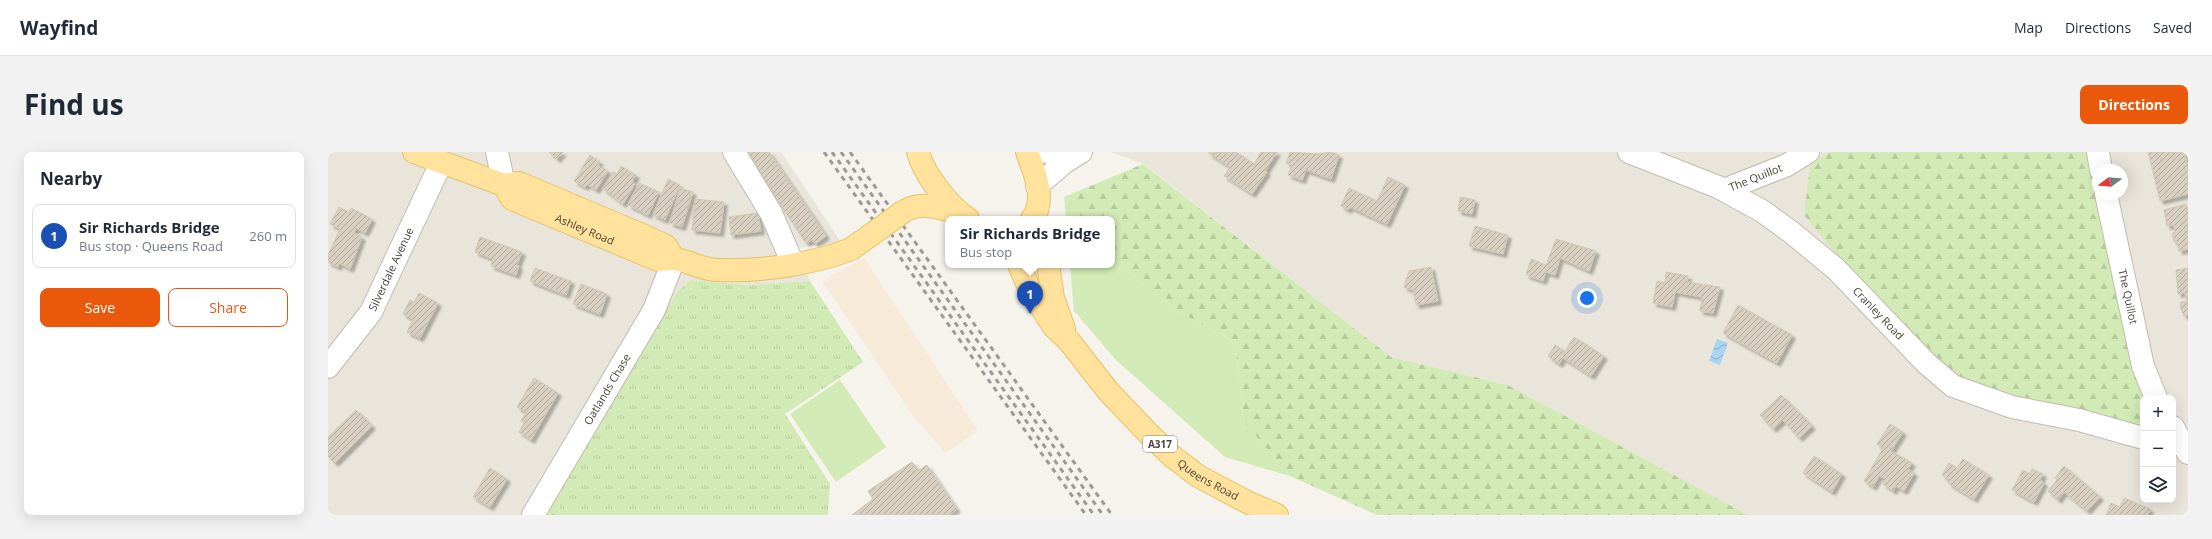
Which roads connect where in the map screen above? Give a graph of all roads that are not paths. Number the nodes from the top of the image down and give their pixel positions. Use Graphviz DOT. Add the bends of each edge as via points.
graph roads {
  1 [pos="414,152"];
  2 [pos="497,152"];
  3 [pos="734,152"];
  4 [pos="1027,152"];
  5 [pos="1047,152"];
  6 [pos="1629,152"];
  7 [pos="1808,152"];
  8 [pos="2098,152"];
  9 [pos="1079,153"];
  10 [pos="921,160"];
  11 [pos="441,163"];
  12 [pos="2100,164"];
  13 [pos="504,185"];
  14 [pos="1724,190"];
  15 [pos="2107,200"];
  16 [pos="1037,207"];
  17 [pos="906,210"];
  18 [pos="964,216"];
  19 [pos="674,259"];
  20 [pos="792,264"];
  21 [pos="1020,268"];
  22 [pos="1048,268"];
  23 [pos="1069,341"];
  24 [pos="328,367"];
  25 [pos="2155,395"];
  26 [pos="2175,431"];
  27 [pos="2140,437"];
  28 [pos="2188,453"];
  29 [pos="2176,455"];
  30 [pos="2188,461"];
  31 [pos="533,515"];
  32 [pos="1278,515"];
  1 -- 11 [label="main road"];
  2 -- 13 [label="street"];
  3 -- 20 [label="street" via="771,213"];
  4 -- 16 [label="main road"];
  5 -- 9 [label="street"];
  6 -- 14 [label="street, Cranley Road"];
  7 -- 14 [label="street, The Quillot" via="1787,165"];
  8 -- 12 [label="street"];
  9 -- 16 [label="street" via="1065,162"];
  10 -- 17 [label="main road" via="920,186"];
  10 -- 18 [label="main road" via="948,201"];
  11 -- 13 [label="main road"];
  11 -- 24 [label="street, Silverdale Avenue" via="371,312"];
  13 -- 19 [label="main road, Ashley Road" via="512,199 658,260"];
  14 -- 27 [label="street, Cranley Road" via="1762,211 1836,269 1926,363 1953,386 2012,407 2079,420"];
  15 -- 25 [label="street, The Quillot" via="2143,366"];
  17 -- 18 [label="main road" via="932,206"];
  17 -- 20 [label="main road, Ashley Road, bridge" via="851,249 832,257"];
  19 -- 20 [label="main road, Ashley Road" via="697,267 717,270"];
  19 -- 31 [label="street, Oatlands Chase" via="654,310"];
  21 -- 23 [label="main road, Queens Road / A317" via="1038,305 1054,327"];
  22 -- 23 [label="main road, Queens Road / A317" via="1053,298"];
  23 -- 32 [label="main road, Queens Road / A317" via="1108,391 1173,457 1224,491"];
  26 -- 28 [label="street"];
  29 -- 30 [label="street"];
}
